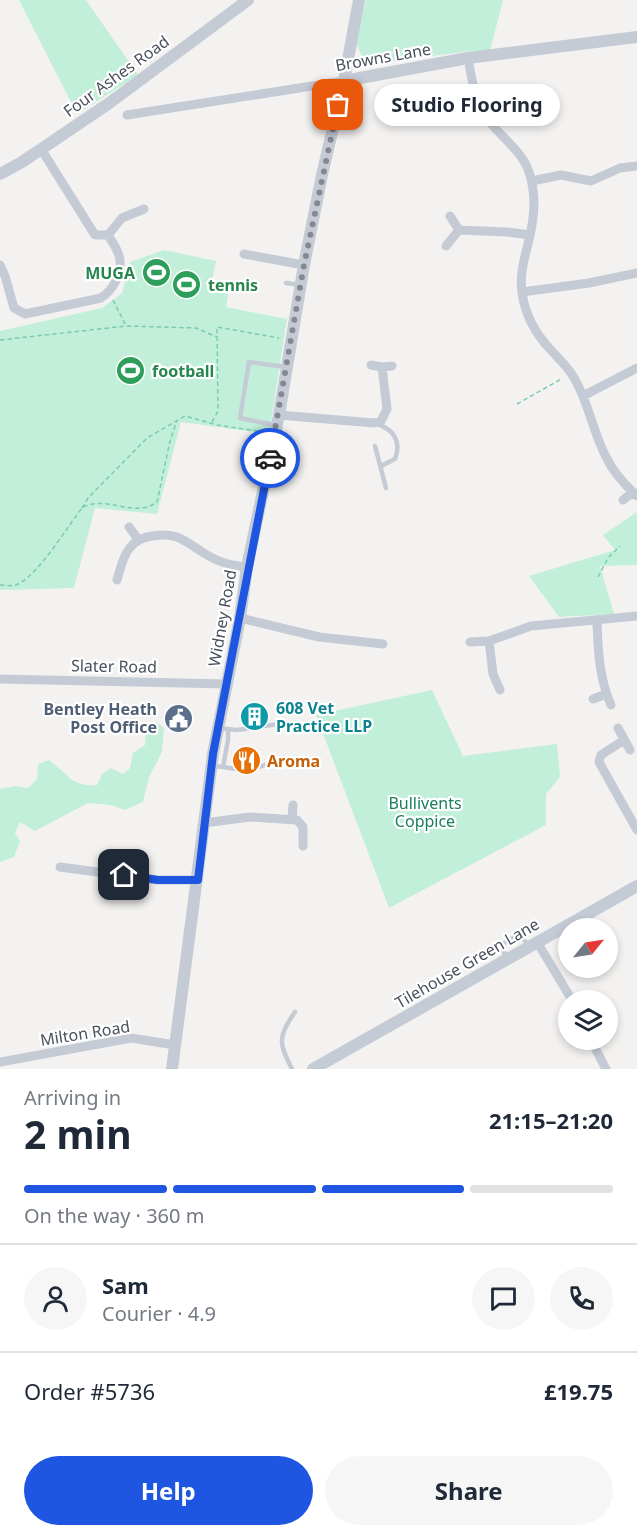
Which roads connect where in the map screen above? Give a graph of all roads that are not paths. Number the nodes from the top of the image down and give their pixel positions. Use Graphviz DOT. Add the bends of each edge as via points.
graph roads {
  1 [pos="248,0"];
  2 [pos="360,0"];
  3 [pos="637,37"];
  4 [pos="468,58"];
  5 [pos="344,81"];
  6 [pos="133,111"];
  7 [pos="41,149"];
  8 [pos="637,166"];
  9 [pos="0,174"];
  10 [pos="532,181"];
  11 [pos="144,209"];
  12 [pos="450,216"];
  13 [pos="459,230"];
  14 [pos="108,235"];
  15 [pos="530,235"];
  16 [pos="446,246"];
  17 [pos="244,255"];
  18 [pos="0,265"];
  19 [pos="304,265"];
  20 [pos="637,273"];
  21 [pos="286,283"];
  22 [pos="300,285"];
  23 [pos="522,292"];
  24 [pos="371,365"];
  25 [pos="392,366"];
  26 [pos="286,367"];
  27 [pos="381,367"];
  28 [pos="637,368"];
  29 [pos="583,396"];
  30 [pos="374,423"];
  31 [pos="275,424"];
  32 [pos="375,446"];
  33 [pos="381,466"];
  34 [pos="387,488"];
  35 [pos="635,494"];
  36 [pos="623,500"];
  37 [pos="129,527"];
  38 [pos="138,539"];
  39 [pos="247,567"];
  40 [pos="117,580"];
  41 [pos="637,616"];
  42 [pos="240,618"];
  43 [pos="597,621"];
  44 [pos="362,641"];
  45 [pos="489,641"];
  46 [pos="470,642"];
  47 [pos="383,644"];
  48 [pos="361,652"];
  49 [pos="0,679"];
  50 [pos="227,684"];
  51 [pos="500,690"];
  52 [pos="606,694"];
  53 [pos="593,699"];
  54 [pos="611,705"];
  55 [pos="279,724"];
  56 [pos="223,728"];
  57 [pos="618,728"];
  58 [pos="624,740"];
  59 [pos="630,750"];
  60 [pos="276,763"];
  61 [pos="217,766"];
  62 [pos="292,805"];
  63 [pos="292,819"];
  64 [pos="204,823"];
  65 [pos="637,830"];
  66 [pos="303,846"];
  67 [pos="60,867"];
  68 [pos="198,880"];
  69 [pos="637,886"];
  70 [pos="533,944"];
  71 [pos="565,990"];
  72 [pos="295,1012"];
  73 [pos="175,1045"];
  74 [pos="596,1050"];
  75 [pos="0,1062"];
  76 [pos="172,1069"];
  77 [pos="292,1069"];
  78 [pos="313,1069"];
  79 [pos="606,1069"];
  1 -- 7 [label="street, Four Ashes Road"];
  2 -- 5 [label="street, Widney Road"];
  3 -- 4 [label="street, Browns Lane"];
  4 -- 5 [label="street, Browns Lane"];
  4 -- 10 [label="street" via="479,105 488,121 523,159"];
  5 -- 6 [label="street, Browns Lane"];
  5 -- 19 [label="street, Widney Road"];
  7 -- 9 [label="street, Four Ashes Road"];
  7 -- 14 [label="street" via="95,235"];
  8 -- 10 [label="street" via="620,168 591,181 561,175"];
  10 -- 15 [label="street" via="535,206"];
  11 -- 14 [label="street" via="122,218"];
  12 -- 13 [label="street"];
  13 -- 15 [label="street"];
  13 -- 16 [label="street"];
  14 -- 18 [label="street" via="120,260 117,279 102,298 25,314 14,308"];
  15 -- 23 [label="street" via="523,258"];
  17 -- 19 [label="street"];
  19 -- 22 [label="street, Widney Road"];
  20 -- 23 [label="street"];
  21 -- 22 [label="lane"];
  22 -- 26 [label="street, Widney Road"];
  23 -- 29 [label="street" via="536,331 571,373"];
  24 -- 27 [label="street"];
  25 -- 27 [label="street"];
  26 -- 31 [label="street, Widney Road"];
  26 -- 31 [label="lane" via="249,362 240,418"];
  27 -- 30 [label="street" via="387,409 381,421"];
  28 -- 29 [label="street"];
  29 -- 35 [label="street" via="606,458"];
  30 -- 31 [label="street"];
  30 -- 33 [label="lane" via="390,430 398,444 395,459"];
  31 -- 39 [label="street, Widney Road"];
  32 -- 33 [label="lane"];
  33 -- 34 [label="lane"];
  35 -- 36 [label="street"];
  37 -- 38 [label="street"];
  38 -- 39 [label="street" via="163,534 178,537 231,566"];
  38 -- 40 [label="street" via="127,550"];
  39 -- 42 [label="street, Widney Road"];
  41 -- 43 [label="street"];
  42 -- 44 [label="street" via="319,638"];
  42 -- 50 [label="street, Widney Road"];
  43 -- 45 [label="street" via="531,626"];
  43 -- 52 [label="street" via="599,665"];
  44 -- 47 [label="street"];
  44 -- 48 [label="street"];
  45 -- 46 [label="street"];
  45 -- 51 [label="street" via="493,674"];
  49 -- 50 [label="street, Slater Road"];
  50 -- 56 [label="street, Widney Road"];
  52 -- 53 [label="street"];
  52 -- 54 [label="street"];
  55 -- 56 [label="lane"];
  56 -- 61 [label="street, Widney Road"];
  57 -- 58 [label="street"];
  58 -- 59 [label="street"];
  58 -- 65 [label="street" via="601,755 599,762"];
  60 -- 61 [label="lane" via="243,770"];
  61 -- 64 [label="street, Widney Road"];
  62 -- 63 [label="street"];
  63 -- 64 [label="street" via="250,817"];
  63 -- 66 [label="street" via="303,827"];
  64 -- 68 [label="street, Widney Road"];
  67 -- 68 [label="street" via="158,880"];
  68 -- 73 [label="street, Widney Road"];
  69 -- 70 [label="street, Tilehouse Green Lane"];
  70 -- 71 [label="street"];
  70 -- 78 [label="street, Tilehouse Green Lane"];
  72 -- 77 [label="lane" via="284,1026 281,1048"];
  73 -- 75 [label="street, Milton Road" via="131,1038"];
  73 -- 76 [label="street, Widney Road"];
  74 -- 79 [label="street"];
}
